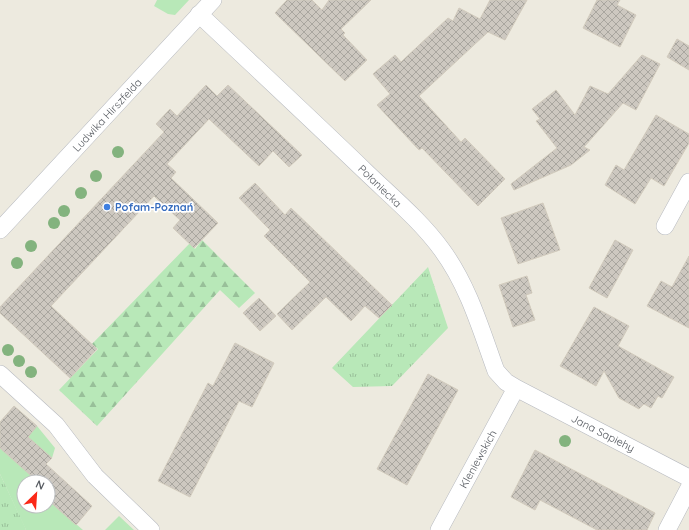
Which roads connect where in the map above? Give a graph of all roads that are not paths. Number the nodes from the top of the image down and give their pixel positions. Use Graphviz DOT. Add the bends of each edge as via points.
graph roads {
  1 [pos="213,0"];
  2 [pos="199,14"];
  3 [pos="689,182"];
  4 [pos="665,226"];
  5 [pos="0,230"];
  6 [pos="0,374"];
  7 [pos="516,388"];
  8 [pos="689,478"];
  9 [pos="689,488"];
  10 [pos="151,530"];
  11 [pos="439,530"];
  12 [pos="667,530"];
  1 -- 2 [label="street, Ludwika Hirszfelda"];
  2 -- 5 [label="street, Ludwika Hirszfelda"];
  2 -- 7 [label="street, Połaniecka" via="293,101 416,221 442,250 470,301 496,371"];
  3 -- 4 [label="street"];
  6 -- 10 [label="street" via="56,425 95,476"];
  7 -- 8 [label="street, Jana Sapiehy"];
  7 -- 11 [label="street, Kleniewskich"];
  9 -- 12 [label="street"];
}
